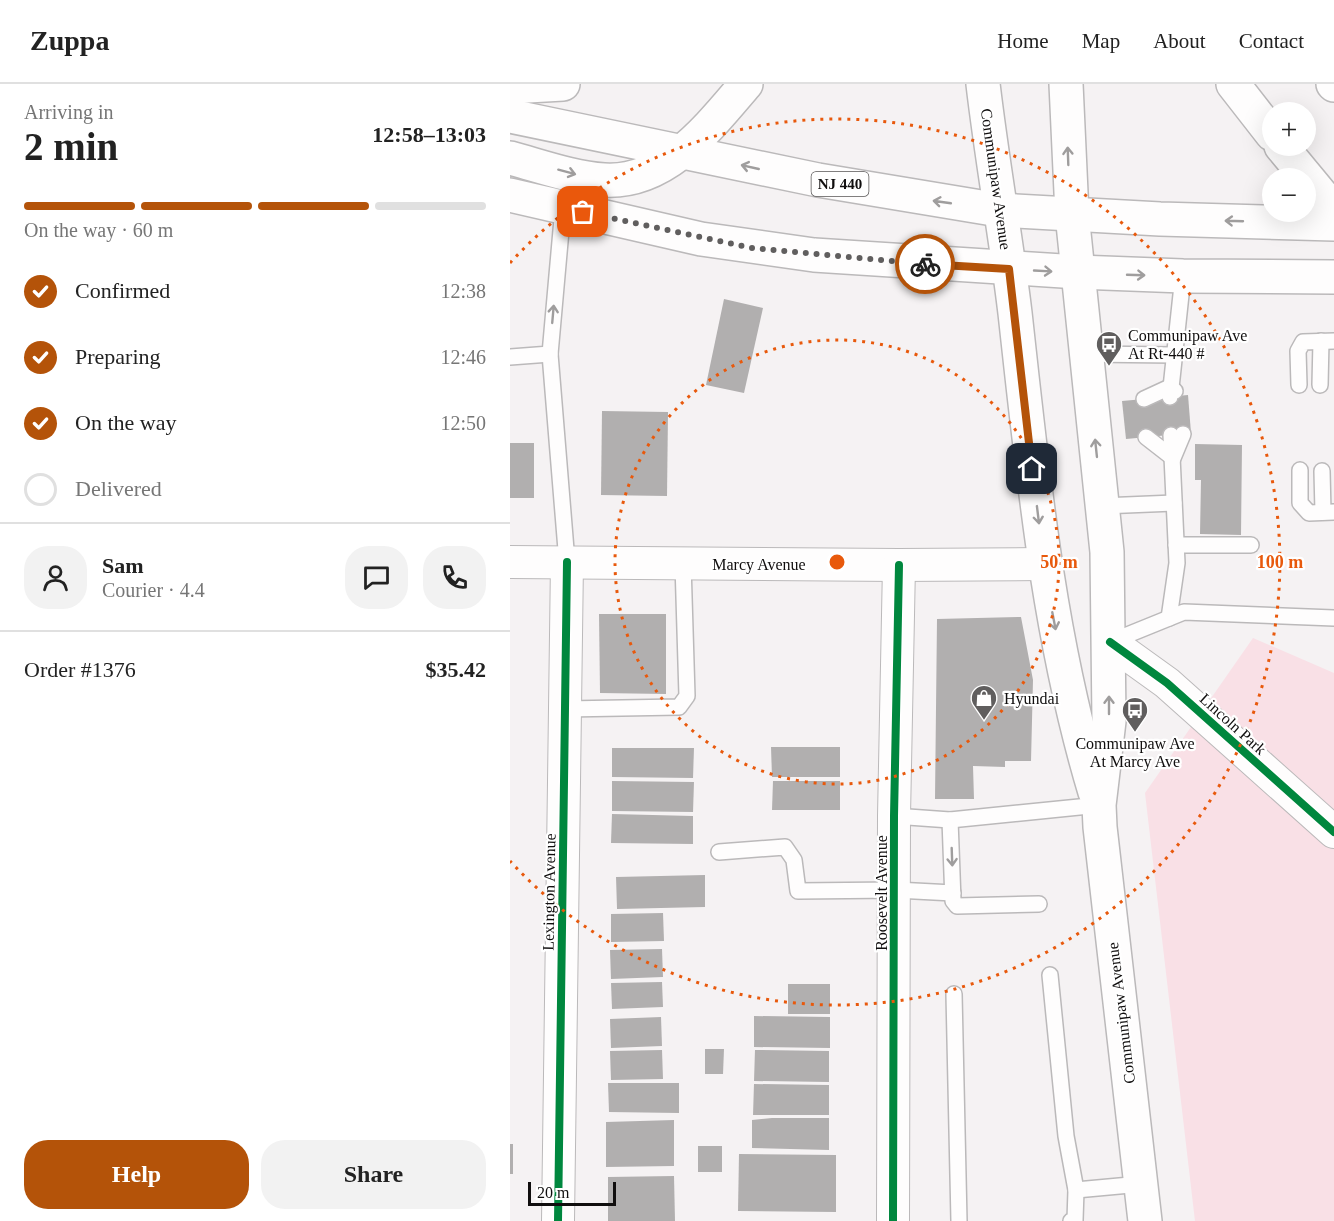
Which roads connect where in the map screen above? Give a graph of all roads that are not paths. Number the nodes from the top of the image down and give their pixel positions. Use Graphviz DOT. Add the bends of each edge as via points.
graph roads {
  1 [pos="563,84"];
  2 [pos="746,84"];
  3 [pos="983,84"];
  4 [pos="1066,84"];
  5 [pos="1233,84"];
  6 [pos="510,87"];
  7 [pos="510,116"];
  8 [pos="1262,121"];
  9 [pos="682,151"];
  10 [pos="1289,156"];
  11 [pos="510,158"];
  12 [pos="511,202"];
  13 [pos="563,208"];
  14 [pos="999,210"];
  15 [pos="1334,210"];
  16 [pos="1072,214"];
  17 [pos="1334,224"];
  18 [pos="1009,269"];
  19 [pos="1078,273"];
  20 [pos="1183,276"];
  21 [pos="1334,277"];
  22 [pos="1327,341"];
  23 [pos="550,354"];
  24 [pos="1086,354"];
  25 [pos="1174,355"];
  26 [pos="510,357"];
  27 [pos="1299,385"];
  28 [pos="1320,385"];
  29 [pos="1144,399"];
  30 [pos="1177,435"];
  31 [pos="1146,437"];
  32 [pos="1173,458"];
  33 [pos="1300,470"];
  34 [pos="1322,471"];
  35 [pos="1174,502"];
  36 [pos="1102,506"];
  37 [pos="1328,512"];
  38 [pos="1176,545"];
  39 [pos="1251,545"];
  40 [pos="510,562"];
  41 [pos="567,562"];
  42 [pos="683,564"];
  43 [pos="1044,564"];
  44 [pos="899,565"];
  45 [pos="1169,618"];
  46 [pos="1334,618"];
  47 [pos="1110,642"];
  48 [pos="565,709"];
  49 [pos="1099,805"];
  50 [pos="894,816"];
  51 [pos="950,820"];
  52 [pos="1334,832"];
  53 [pos="719,852"];
  54 [pos="896,890"];
  55 [pos="953,893"];
  56 [pos="1039,904"];
  57 [pos="1050,975"];
  58 [pos="954,994"];
  59 [pos="1141,1184"];
  60 [pos="1076,1190"];
  61 [pos="558,1221"];
  62 [pos="893,1221"];
  63 [pos="959,1221"];
  64 [pos="1071,1221"];
  65 [pos="1145,1221"];
  1 -- 6 [label="main road"];
  2 -- 9 [label="main road"];
  3 -- 14 [label="main road, Communipaw Avenue"];
  16 -- 4 [label="main road, Communipaw Avenue, one-way"];
  5 -- 8 [label="main road"];
  7 -- 9 [label="main road, NJ 440"];
  11 -- 9 [label="main road, one-way" via="587,178 616,181 653,171"];
  14 -- 9 [label="main road, NJ 440, one-way" via="818,180"];
  10 -- 15 [label="main road"];
  12 -- 13 [label="main road"];
  13 -- 18 [label="main road" via="752,248"];
  23 -- 13 [label="lane, one-way"];
  14 -- 16 [label="main road, NJ 440"];
  14 -- 18 [label="main road, Communipaw Avenue"];
  17 -- 16 [label="main road, NJ 440, one-way"];
  16 -- 19 [label="main road, Communipaw Avenue"];
  18 -- 19 [label="main road, one-way"];
  18 -- 43 [label="main road, Communipaw Avenue, one-way"];
  19 -- 20 [label="main road, one-way"];
  19 -- 24 [label="main road, Communipaw Avenue"];
  20 -- 21 [label="main road"];
  20 -- 25 [label="lane"];
  22 -- 27 [label="lane" via="1304,342 1298,351"];
  22 -- 28 [label="lane"];
  23 -- 26 [label="lane"];
  23 -- 41 [label="lane"];
  24 -- 25 [label="lane"];
  36 -- 24 [label="main road, Communipaw Avenue, one-way"];
  25 -- 29 [label="lane" via="1174,393"];
  30 -- 32 [label="lane"];
  31 -- 32 [label="lane"];
  32 -- 35 [label="lane"];
  33 -- 37 [label="lane" via="1300,503 1309,513"];
  34 -- 37 [label="lane"];
  35 -- 36 [label="lane"];
  35 -- 38 [label="lane"];
  36 -- 47 [label="main road, Communipaw Avenue"];
  38 -- 39 [label="lane"];
  38 -- 45 [label="lane"];
  40 -- 41 [label="street, Marcy Avenue"];
  41 -- 42 [label="street, Marcy Avenue"];
  41 -- 48 [label="street, Lexington Avenue"];
  42 -- 44 [label="street, Marcy Avenue"];
  42 -- 48 [label="lane" via="687,696 679,707"];
  43 -- 44 [label="street, Marcy Avenue"];
  43 -- 49 [label="main road, Communipaw Avenue, one-way" via="1074,722"];
  44 -- 50 [label="street, Roosevelt Avenue"];
  45 -- 46 [label="lane" via="1184,612"];
  45 -- 47 [label="lane"];
  49 -- 47 [label="main road, Communipaw Avenue, one-way" via="1109,721"];
  47 -- 52 [label="street, Lincoln Park" via="1167,683"];
  48 -- 61 [label="street, Lexington Avenue"];
  49 -- 51 [label="lane"];
  49 -- 59 [label="main road, Communipaw Avenue"];
  50 -- 51 [label="lane"];
  50 -- 54 [label="street, Roosevelt Avenue"];
  51 -- 55 [label="lane, one-way"];
  53 -- 54 [label="lane" via="785,847 794,860 798,891"];
  54 -- 55 [label="lane"];
  54 -- 62 [label="street, Roosevelt Avenue"];
  55 -- 56 [label="lane" via="957,906"];
  57 -- 60 [label="lane" via="1066,1136"];
  58 -- 63 [label="lane"];
  59 -- 60 [label="lane"];
  59 -- 65 [label="main road, Communipaw Avenue"];
  60 -- 64 [label="lane" via="1075,1220"];
}
